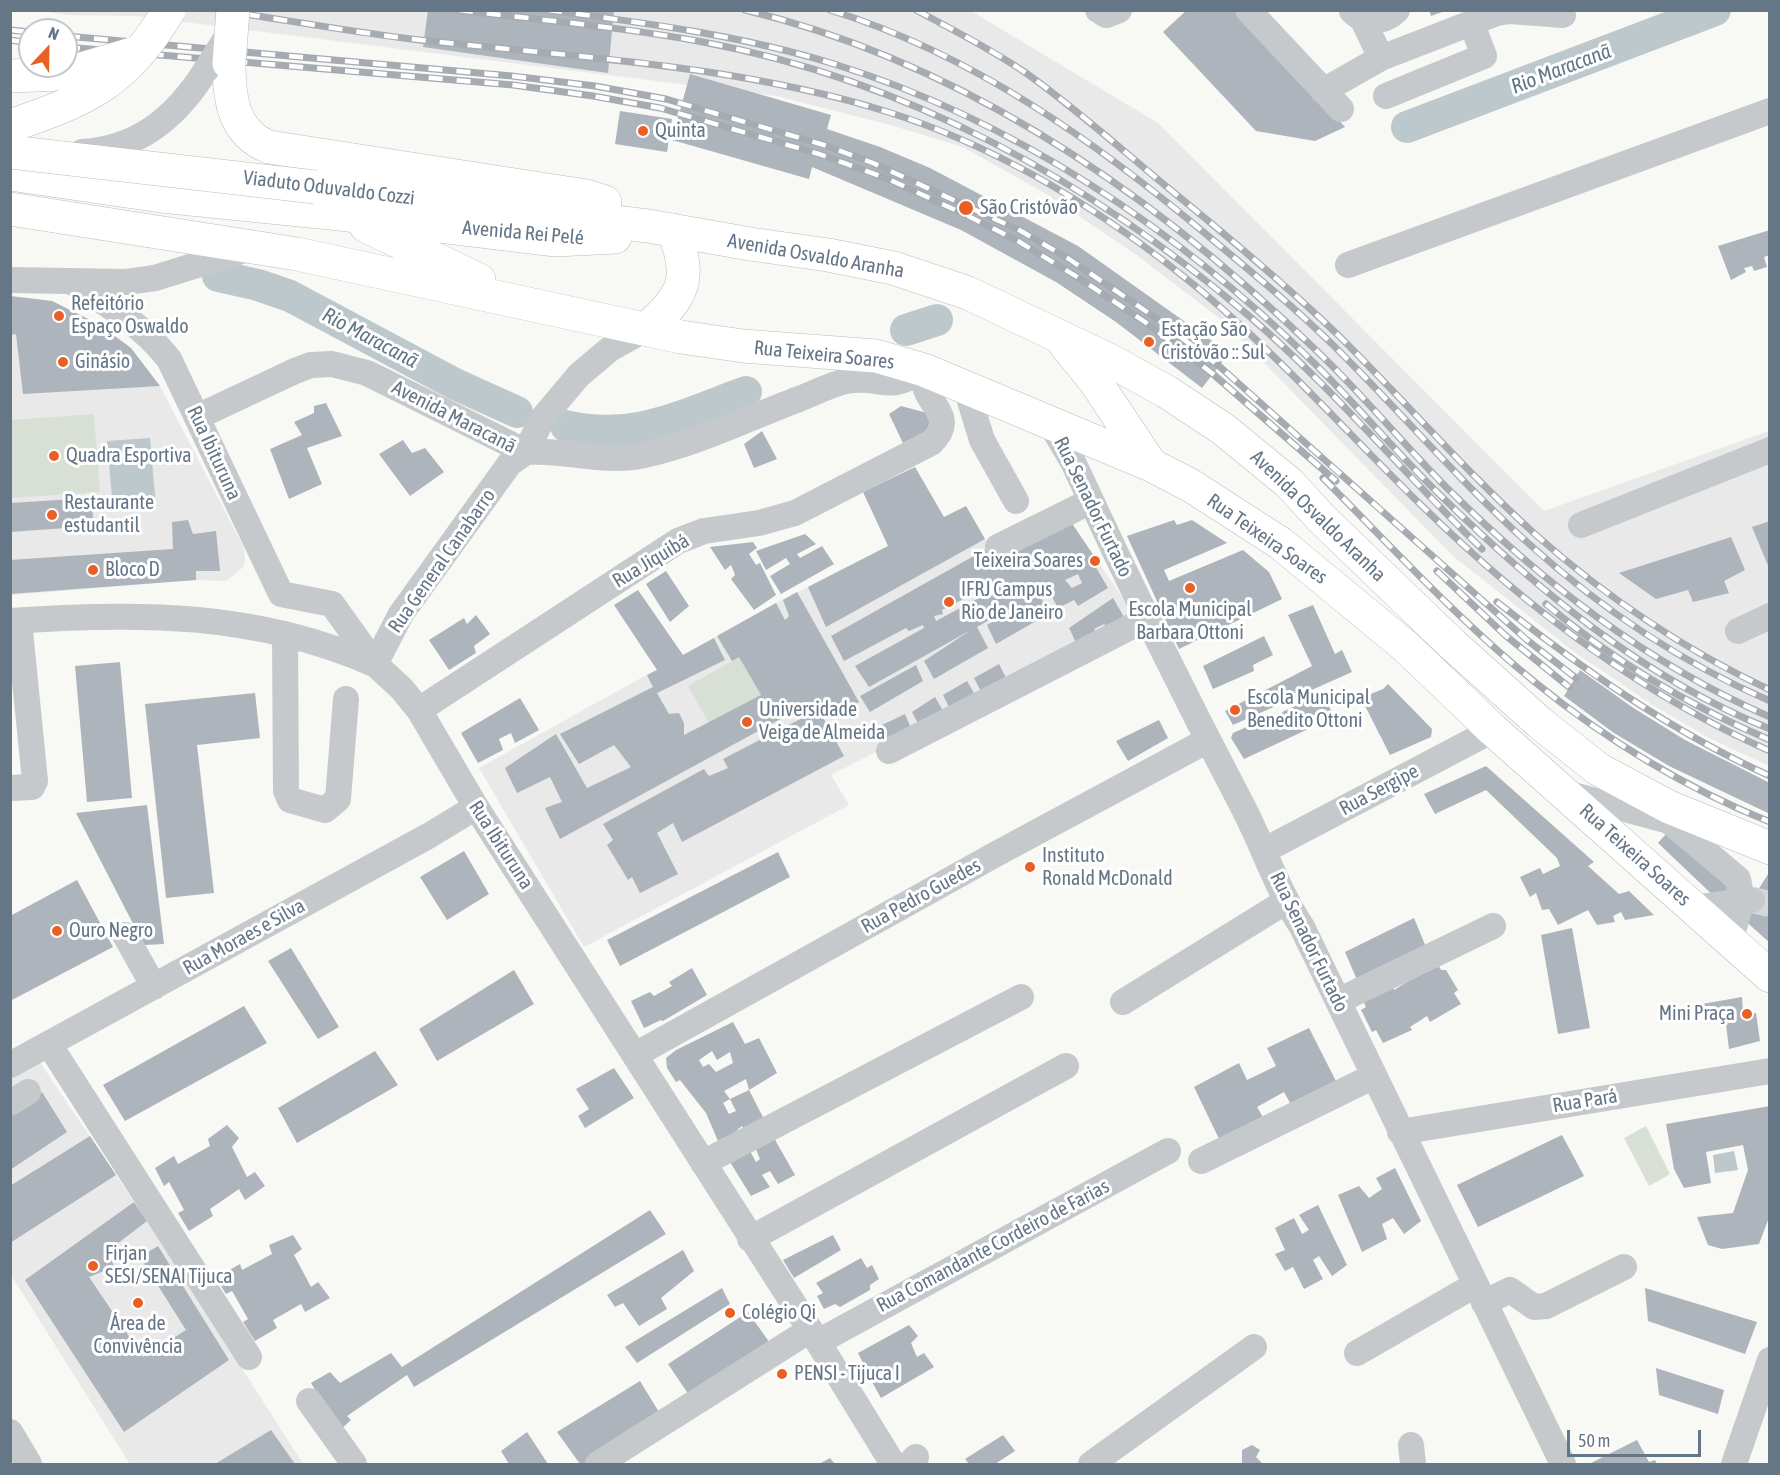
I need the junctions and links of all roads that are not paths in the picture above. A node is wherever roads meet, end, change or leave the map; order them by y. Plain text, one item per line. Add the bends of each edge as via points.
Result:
1 (169, 10) edge
2 (1098, 10) edge
3 (1119, 10) edge
4 (1248, 10) edge
5 (1397, 10) edge
6 (1357, 14) edge
7 (1563, 15) dead end
8 (1472, 24) junction
9 (225, 44) edge
10 (144, 47) junction
11 (1381, 58) junction
12 (10, 76) edge
13 (1386, 96) dead end
14 (1770, 111) edge
15 (13, 149) edge
16 (14, 211) edge
17 (340, 214) junction
18 (660, 228) junction
19 (253, 247) junction
20 (1348, 265) dead end
21 (10, 280) edge
22 (72, 282) junction
23 (518, 300) junction
24 (646, 329) junction
25 (1058, 334) junction
26 (924, 370) junction
27 (875, 382) junction
28 (966, 388) junction
29 (937, 405) junction
30 (197, 417) junction
31 (1050, 423) junction
32 (1770, 450) edge
33 (526, 452) junction
34 (1151, 465) junction
35 (1016, 501) dead end
36 (1091, 501) junction
37 (1581, 525) dead end
38 (998, 547) dead end
39 (1770, 616) edge
40 (1148, 618) junction
41 (15, 621) edge
42 (1738, 631) dead end
43 (285, 634) junction
44 (375, 664) junction
45 (17, 670) edge
46 (346, 699) dead end
47 (419, 710) junction
48 (1493, 730) junction
49 (1208, 740) junction
50 (889, 751) dead end
51 (10, 789) edge
52 (1566, 793) junction
53 (476, 807) junction
54 (1265, 850) junction
55 (1764, 851) edge
56 (1747, 893) junction
57 (1285, 902) junction
58 (1694, 908) junction
59 (1493, 926) dead end
60 (125, 935) dead end
61 (1730, 941) junction
62 (1770, 976) edge
63 (154, 987) junction
64 (1021, 998) dead end
65 (1338, 1001) junction
66 (1123, 1002) dead end
67 (49, 1044) junction
68 (635, 1055) junction
69 (14, 1056) edge
70 (1066, 1066) dead end
71 (1770, 1071) edge
72 (1374, 1076) junction
73 (1400, 1132) junction
74 (1168, 1151) dead end
75 (1200, 1161) dead end
76 (703, 1163) junction
77 (750, 1239) junction
78 (1624, 1267) dead end
79 (1479, 1294) junction
80 (814, 1336) junction
81 (1254, 1347) dead end
82 (1358, 1353) dead end
83 (249, 1357) dead end
84 (1770, 1360) edge
85 (309, 1401) dead end
86 (10, 1432) edge
87 (906, 1462) edge
88 (29, 1464) edge
89 (354, 1464) edge
90 (598, 1464) edge
91 (1091, 1464) edge
92 (1563, 1464) edge
93 (1734, 1464) edge

1 - 10 main road, bridge
2 - 3 street via 1106,15
4 - 11 street via 1332,100
5 - 6 street via 1384,19
6 - 11 street
7 - 8 street via 1510,11
8 - 11 street
8 - 13 street via 1484,56
9 - 15 street via 179,107 135,141 100,151
9 - 18 main road via 238,121 247,135 269,147 586,196
10 - 12 main road, bridge via 108,63 64,74
10 - 15 main road, bridge via 104,87 72,104
14 - 20 street
15 - 17 main road, Avenida Rei Pelé via 74,184
15 - 18 main road, Viaduto Oduvaldo Cozzi, bridge
16 - 19 main road
17 - 18 main road, Avenida Rei Pelé via 556,240 610,238
17 - 23 main road
18 - 24 main road via 682,254 684,273 681,289 670,308
18 - 25 main road, Avenida Osvaldo Aranha via 893,268 968,293
19 - 22 street via 155,278 105,284
19 - 23 main road
21 - 22 street
22 - 30 street, Rua Ibituruna via 147,333 169,359
23 - 24 main road
24 - 26 main road, Rua Teixeira Soares via 742,346 876,356
24 - 33 street, Rua General Canabarro via 610,349 579,375 542,419
25 - 34 main road
25 - 55 main road, Avenida Osvaldo Aranha via 1167,392 1223,429 1289,483 1452,644 1598,769
26 - 27 street, Avenida Maracanã via 902,383
26 - 28 main road, Rua Teixeira Soares
26 - 29 street, Rua Jiquibá via 927,390
27 - 29 street
27 - 33 street, Avenida Maracanã via 841,383 644,455 598,458
28 - 31 main road, Rua Teixeira Soares
28 - 35 street via 982,440
29 - 47 street, Rua Jiquibá via 941,427 931,443 795,513 704,531 678,541
30 - 33 street, Avenida Maracanã via 295,371 332,364 367,373
30 - 44 street, Rua Ibituruna via 281,594 333,604
31 - 34 main road, Rua Teixeira Soares
31 - 36 street, Rua Senador Furtado
32 - 37 street
33 - 44 street, Rua General Canabarro via 510,462 416,593
34 - 48 main road, Rua Teixeira Soares via 1190,484 1280,543 1405,646
36 - 38 street
36 - 40 street, Rua Senador Furtado
39 - 42 street
40 - 49 street, Rua Senador Furtado
40 - 50 street
41 - 43 street via 184,617
41 - 45 street
43 - 44 street
43 - 46 street via 286,791 290,800 325,810 338,799
44 - 47 street, Rua Ibituruna
45 - 51 street via 35,781 32,787
47 - 53 street, Rua Ibituruna
48 - 52 main road, Rua Teixeira Soares
48 - 54 street, Rua Sergipe
49 - 54 street, Rua Senador Furtado
49 - 68 street, Rua Pedro Guedes
52 - 56 street via 1669,821
52 - 58 main road, Rua Teixeira Soares
53 - 63 street, Rua Moraes e Silva
53 - 68 street, Rua Ibituruna
54 - 57 street, Rua Senador Furtado
56 - 58 street
56 - 61 street
57 - 65 street, Rua Senador Furtado via 1302,927
57 - 66 street
58 - 61 main road, Rua Teixeira Soares
59 - 65 street
60 - 63 street
61 - 62 main road, Rua Teixeira Soares
63 - 67 street, Rua Moraes e Silva
64 - 76 street
65 - 72 street, Rua Senador Furtado
67 - 69 street, Rua Moraes e Silva
67 - 83 street
68 - 76 street, Rua Ibituruna
70 - 77 street
71 - 73 street, Rua Pará
72 - 73 street, Rua Senador Furtado
72 - 75 street
73 - 79 street, Rua Senador Furtado
74 - 80 street, Rua Comandante Cordeiro de Farias
76 - 77 street, Rua Ibituruna
77 - 80 street, Rua Ibituruna
78 - 79 street via 1546,1306 1534,1307 1510,1290
79 - 82 street
79 - 92 street, Rua Senador Furtado
80 - 87 street, Rua Ibituruna
80 - 90 street, Rua Comandante Cordeiro de Farias
81 - 91 street
84 - 93 street
85 - 89 street
86 - 88 street

